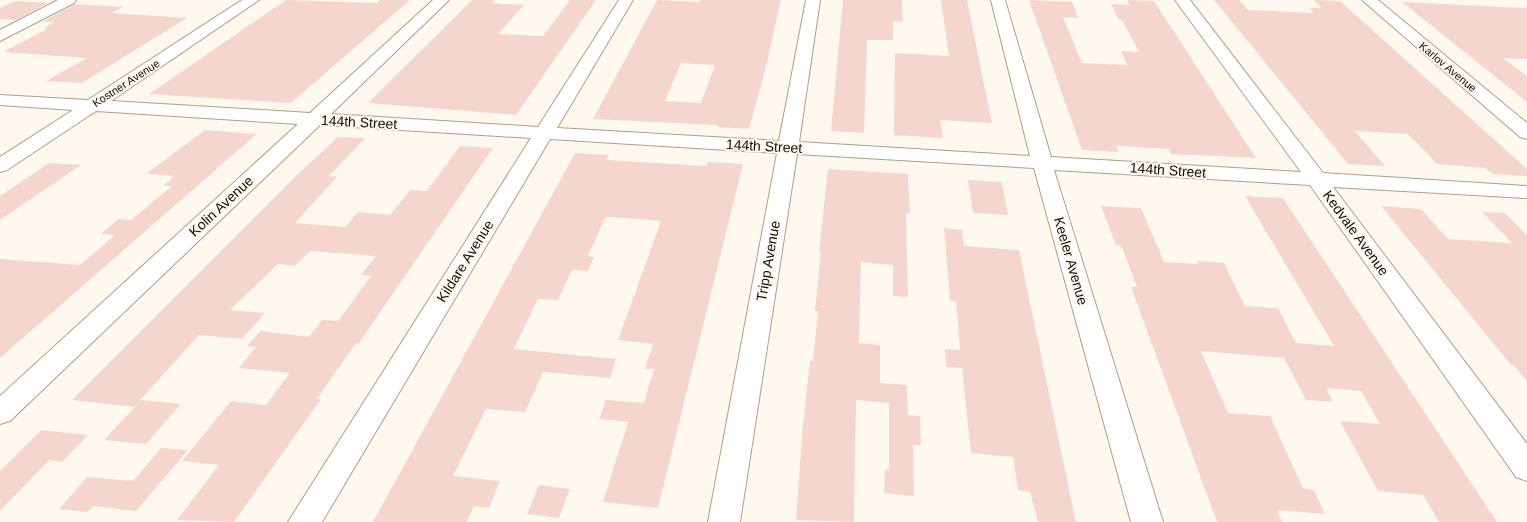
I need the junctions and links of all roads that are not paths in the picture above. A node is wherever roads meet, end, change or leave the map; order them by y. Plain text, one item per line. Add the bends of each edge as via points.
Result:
1 (69, 0) edge
2 (252, 0) edge
3 (442, 0) edge
4 (626, 0) edge
5 (813, 0) edge
6 (998, 0) edge
7 (1182, 0) edge
8 (1369, 0) edge
9 (0, 36) edge
10 (0, 100) edge
11 (91, 106) junction
12 (314, 119) junction
13 (544, 133) junction
14 (1527, 133) edge
15 (787, 148) junction
16 (1042, 162) junction
17 (0, 166) edge
18 (1317, 180) junction
19 (1527, 192) edge
20 (0, 413) edge
21 (1527, 468) edge
22 (304, 522) edge
23 (724, 522) edge
24 (1147, 522) edge

1 - 9 street
2 - 11 street, Kostner Avenue
3 - 12 street, Kolin Avenue
4 - 13 street, Kildare Avenue
5 - 15 street, Tripp Avenue
6 - 16 street, Keeler Avenue
7 - 18 street, Kedvale Avenue
8 - 14 street, Karlov Avenue
10 - 11 street, 144th Street
11 - 12 street, 144th Street
11 - 17 street, Kostner Avenue
12 - 13 street, 144th Street
12 - 20 street, Kolin Avenue
13 - 15 street, 144th Street
13 - 22 street, Kildare Avenue
15 - 16 street, 144th Street
15 - 23 street, Tripp Avenue
16 - 18 street, 144th Street
16 - 24 street, Keeler Avenue
18 - 19 street, 144th Street
18 - 21 street, Kedvale Avenue

